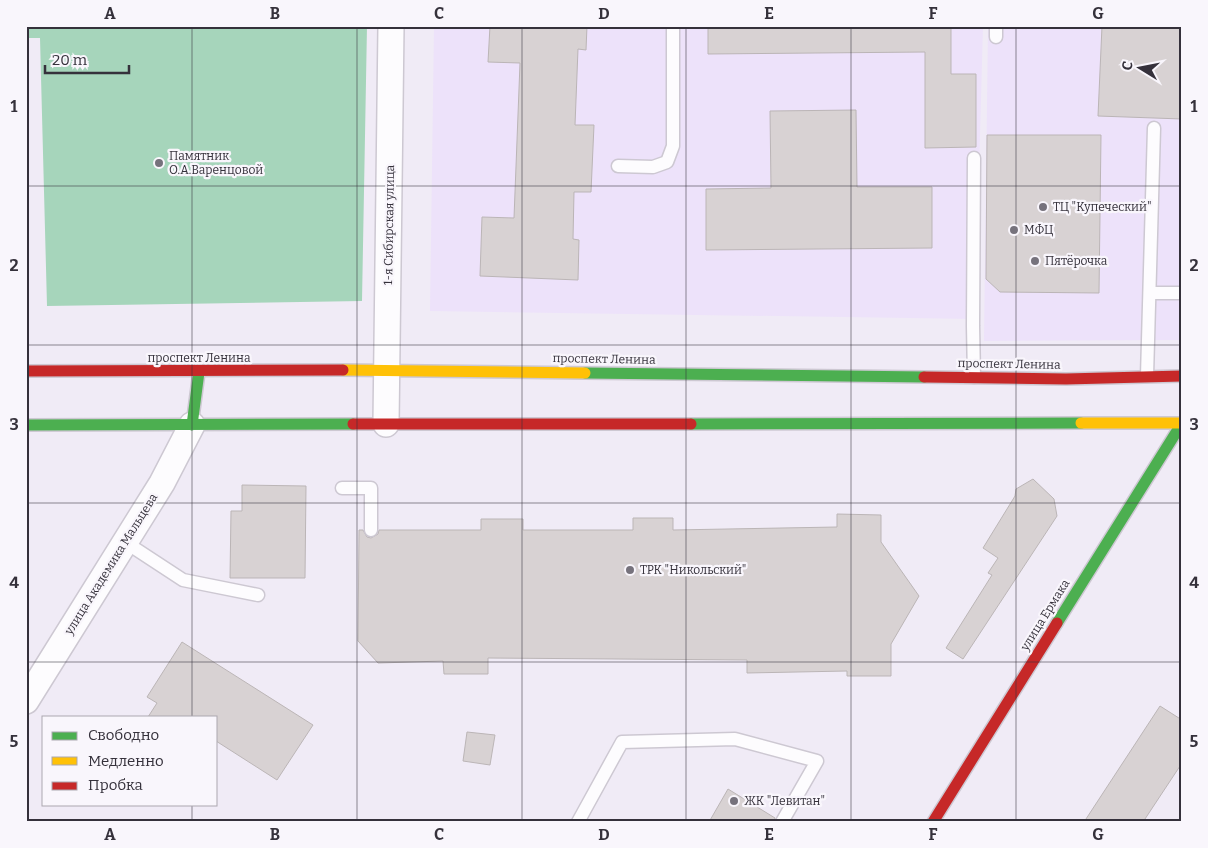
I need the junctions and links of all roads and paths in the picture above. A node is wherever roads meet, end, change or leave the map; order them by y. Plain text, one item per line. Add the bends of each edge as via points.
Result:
1 (391, 26) edge
2 (673, 26) edge
3 (1154, 128) dead end
4 (974, 158) dead end
5 (618, 166) dead end
6 (1150, 293) junction
7 (1182, 293) edge
8 (387, 370) junction
9 (26, 371) edge
10 (199, 372) junction
11 (1147, 376) junction
12 (1182, 376) edge
13 (974, 377) junction
14 (1182, 423) edge
15 (386, 424) junction
16 (26, 425) edge
17 (192, 425) junction
18 (342, 488) dead end
19 (371, 530) dead end
20 (125, 542) junction
21 (258, 596) dead end
22 (26, 701) edge
23 (578, 822) edge
24 (782, 822) edge
25 (933, 822) edge

1 - 8 street, 1-я Сибирская улица
2 - 5 lane via 674,146 667,162 653,167
3 - 6 lane
4 - 13 lane
6 - 7 lane
6 - 11 lane
8 - 10 main road, проспект Ленина
8 - 13 main road, проспект Ленина
8 - 15 street, 1-я Сибирская улица
9 - 10 main road, проспект Ленина
10 - 17 main road
11 - 12 main road, проспект Ленина
11 - 13 main road, проспект Ленина via 1066,379
14 - 15 main road
14 - 25 main road, улица Ермака
15 - 17 main road
16 - 17 main road
17 - 20 street, улица Академика Мальцева via 162,483
18 - 19 lane via 370,488
20 - 21 lane via 183,580
20 - 22 street, улица Академика Мальцева
23 - 24 lane via 622,742 735,739 817,761

